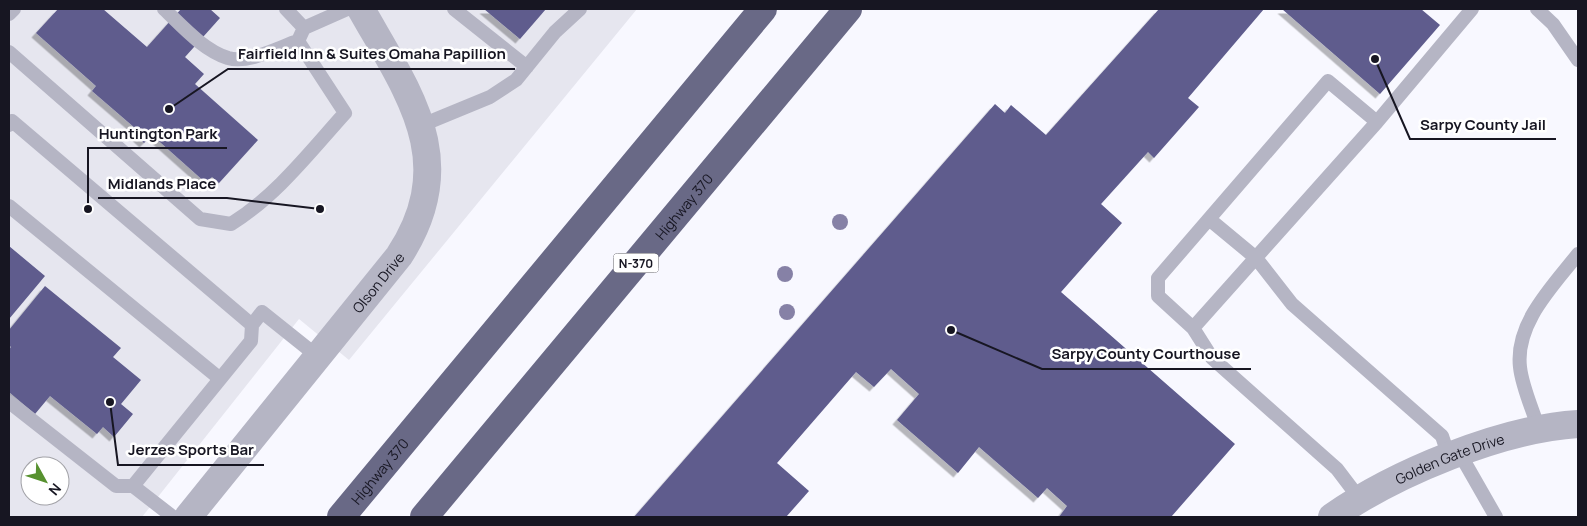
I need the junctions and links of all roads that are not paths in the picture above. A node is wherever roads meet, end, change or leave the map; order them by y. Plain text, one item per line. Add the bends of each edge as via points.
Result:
1 (14, 9) edge
2 (164, 9) edge
3 (286, 9) edge
4 (346, 9) edge
5 (361, 9) edge
6 (454, 9) edge
7 (580, 9) edge
8 (763, 9) edge
9 (848, 9) edge
10 (1472, 9) edge
11 (1537, 9) edge
12 (9, 14) edge
13 (301, 34) junction
14 (9, 52) edge
15 (1578, 60) edge
16 (527, 67) junction
17 (1377, 122) junction
18 (422, 124) junction
19 (9, 125) edge
20 (9, 206) edge
21 (1208, 219) junction
22 (1578, 254) edge
23 (1256, 258) junction
24 (252, 325) junction
25 (1193, 328) junction
26 (317, 356) junction
27 (220, 378) junction
28 (9, 402) edge
29 (1578, 424) edge
30 (1539, 430) junction
31 (1454, 456) junction
32 (133, 486) junction
33 (1359, 498) junction
34 (173, 517) edge
35 (188, 517) edge
36 (341, 517) edge
37 (424, 517) edge
38 (1332, 517) edge
39 (1496, 517) edge

1 - 12 lane
2 - 13 lane via 204,46 228,58 251,57
3 - 13 lane
4 - 13 lane
5 - 18 street, Olson Drive via 411,97
6 - 16 lane
7 - 16 lane via 555,32
8 - 36 highway, Highway 370
9 - 37 highway, Highway 370 / N-370
10 - 17 lane
11 - 15 lane via 1553,24
13 - 14 lane via 345,113 284,181 256,208 230,224 200,219
16 - 18 lane via 516,80 490,97
17 - 21 lane via 1328,81
17 - 23 lane
18 - 26 street, Olson Drive via 428,154 427,179 424,202 412,236
19 - 24 lane via 12,121
20 - 27 lane
21 - 23 lane
21 - 25 lane via 1158,278 1158,296
22 - 30 lane via 1540,303 1522,336 1520,367
23 - 25 lane
23 - 31 lane via 1292,304 1442,436
24 - 26 lane via 262,312
24 - 27 lane via 251,341
25 - 33 lane via 1212,358 1337,469
26 - 35 street, Olson Drive
27 - 32 lane
28 - 32 lane via 116,486
29 - 30 street, Golden Gate Drive
30 - 31 street, Golden Gate Drive
31 - 33 street, Golden Gate Drive
31 - 39 lane
32 - 34 lane
33 - 38 street, Golden Gate Drive

